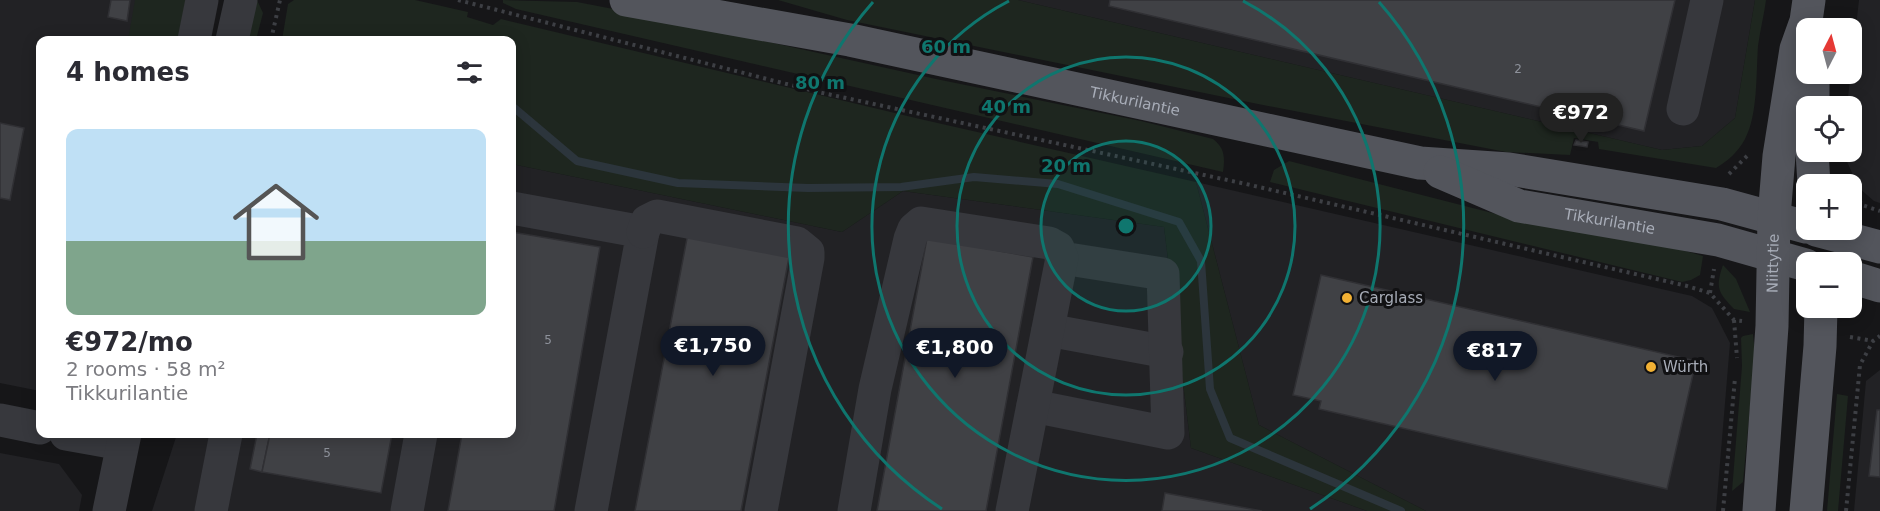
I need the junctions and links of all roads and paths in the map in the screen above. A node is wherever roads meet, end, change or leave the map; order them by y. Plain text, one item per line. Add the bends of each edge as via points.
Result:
1 (202, 0) edge
2 (241, 0) edge
3 (280, 0) edge
4 (458, 0) edge
5 (626, 0) edge
6 (736, 0) edge
7 (1707, 0) edge
8 (1808, 17) edge
9 (195, 36) edge
10 (233, 36) edge
11 (272, 36) edge
12 (850, 40) junction
13 (1683, 109) dead end
14 (1750, 153) dead end
15 (1419, 163) junction
16 (1722, 204) junction
17 (1862, 205) edge
18 (516, 209) edge
19 (1880, 211) edge
20 (1774, 217) junction
21 (1796, 224) edge
22 (643, 232) junction
23 (1718, 240) junction
24 (1854, 240) edge
25 (1880, 247) edge
26 (1773, 257) junction
27 (1062, 258) junction
28 (1796, 263) edge
29 (1862, 281) edge
30 (1880, 286) edge
31 (1710, 293) junction
32 (1734, 320) junction
33 (1821, 320) edge
34 (1772, 326) junction
35 (1048, 330) junction
36 (1880, 336) edge
37 (1873, 341) junction
38 (1167, 352) junction
39 (1033, 406) junction
40 (0, 420) edge
41 (36, 427) edge
42 (225, 438) edge
43 (420, 438) edge
44 (123, 439) edge
45 (109, 511) edge
46 (212, 511) edge
47 (407, 511) edge
48 (591, 511) edge
49 (761, 511) edge
50 (854, 511) edge
51 (1012, 511) edge
52 (1723, 511) edge
53 (1759, 511) edge
54 (1806, 511) edge
55 (1846, 511) edge

1 - 9 street
2 - 10 street
3 - 11 path
4 - 31 path via 818,92 1246,184
5 - 12 main road, Tikkurilantie
6 - 12 main road, Tikkurilantie
7 - 13 street
8 - 20 main road, Niittytie via 1796,49
12 - 15 main road, Tikkurilantie
14 - 16 path via 1727,176
15 - 16 main road, Tikkurilantie via 1509,169
15 - 23 main road, Tikkurilantie via 1519,206
16 - 20 main road, Tikkurilantie
17 - 19 path
18 - 22 street
20 - 21 main road, Tikkurilantie
20 - 26 main road, Niittytie
22 - 48 street
22 - 49 street via 647,221 657,216 797,243 808,252
23 - 26 main road, Tikkurilantie
23 - 31 path
24 - 25 main road
26 - 28 main road, Tikkurilantie
26 - 34 main road, Niittytie
27 - 35 street
27 - 38 street via 1163,274
27 - 50 street via 1058,248 1049,243 921,223 914,229 875,389
29 - 30 main road
31 - 32 path
32 - 34 path
32 - 52 path via 1737,358
33 - 37 path
33 - 54 main road
34 - 53 main road, Niittytie
35 - 38 street
35 - 39 street
36 - 37 path
37 - 55 path via 1860,365
38 - 39 street via 1167,433
39 - 51 street
40 - 41 street
42 - 46 street
43 - 47 street
44 - 45 street

